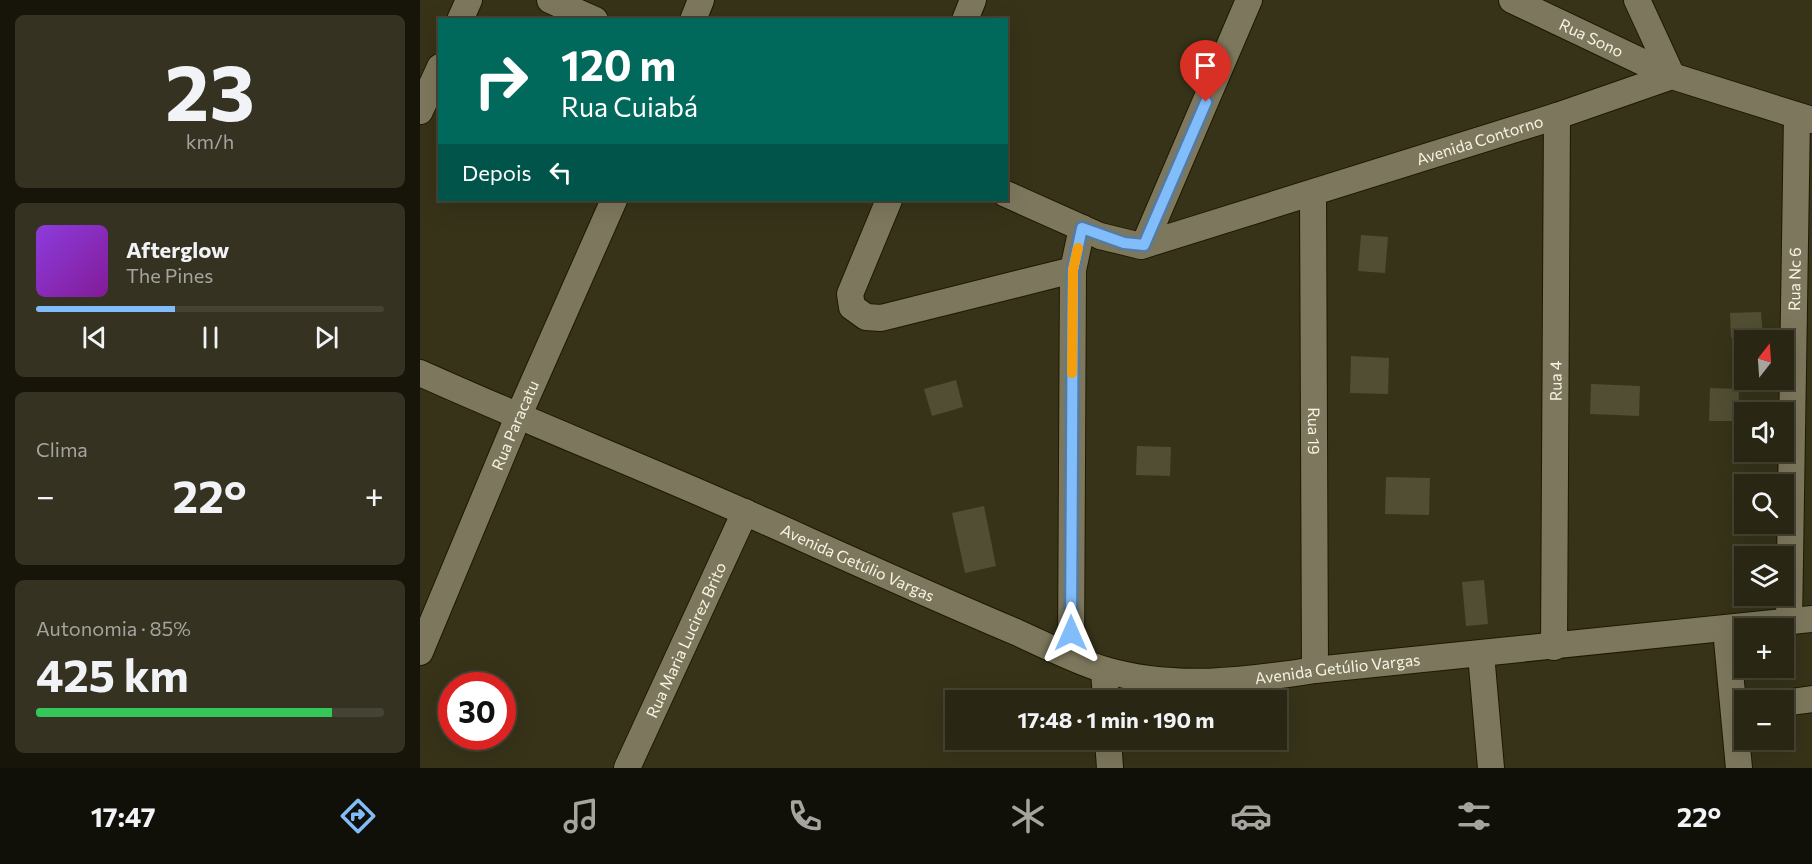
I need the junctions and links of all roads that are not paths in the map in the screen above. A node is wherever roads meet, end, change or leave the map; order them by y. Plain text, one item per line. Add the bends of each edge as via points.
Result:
1 (469, 0) edge
2 (550, 0) edge
3 (701, 0) edge
4 (974, 0) edge
5 (1249, 0) edge
6 (1512, 0) edge
7 (1637, 0) edge
8 (461, 18) edge
9 (591, 18) edge
10 (694, 18) edge
11 (966, 18) edge
12 (438, 71) edge
13 (1672, 76) junction
14 (420, 111) edge
15 (1557, 116) junction
16 (1804, 118) edge
17 (1313, 193) junction
18 (1008, 195) edge
19 (614, 201) edge
20 (889, 201) edge
21 (1082, 228) junction
22 (1144, 245) junction
23 (1073, 270) junction
24 (420, 373) edge
25 (518, 417) junction
26 (745, 512) junction
27 (1800, 621) edge
28 (1726, 629) junction
29 (1554, 647) junction
30 (420, 652) edge
31 (1481, 654) junction
32 (1071, 656) junction
33 (1104, 670) junction
34 (1315, 670) junction
35 (1105, 690) edge
36 (1737, 690) edge
37 (1812, 699) edge
38 (1794, 702) edge
39 (1109, 750) edge
40 (1739, 750) edge
41 (627, 768) edge
42 (1110, 768) edge
43 (1491, 768) edge
44 (1739, 768) edge

1 - 8 street
2 - 9 street
3 - 10 street
4 - 11 street
5 - 22 street
6 - 13 street, Rua Sono
7 - 13 street
12 - 14 street
13 - 15 street, Avenida Contorno
13 - 16 street
15 - 17 street, Avenida Contorno
15 - 29 street, Rua 4
16 - 27 street, Rua Nc 6
17 - 22 street, Avenida Contorno
17 - 34 street, Rua 19
18 - 21 street
19 - 25 street, Rua Paracatu
20 - 23 street via 849,294 852,308 866,317 881,318
21 - 22 street via 1124,243
21 - 23 street
23 - 32 street
24 - 25 street, Avenida Getúlio Vargas
25 - 26 street, Avenida Getúlio Vargas
25 - 30 street, Rua Paracatu
26 - 32 street, Avenida Getúlio Vargas
26 - 41 street, Rua Maria Lucirez Brito
27 - 28 street, Avenida Getúlio Vargas
28 - 29 street, Avenida Getúlio Vargas
28 - 36 street
29 - 31 street, Avenida Getúlio Vargas
31 - 34 street, Avenida Getúlio Vargas
31 - 43 street
32 - 33 street, Avenida Getúlio Vargas
33 - 34 street, Avenida Getúlio Vargas via 1204,683
33 - 35 street
37 - 38 street
39 - 42 street
40 - 44 street

